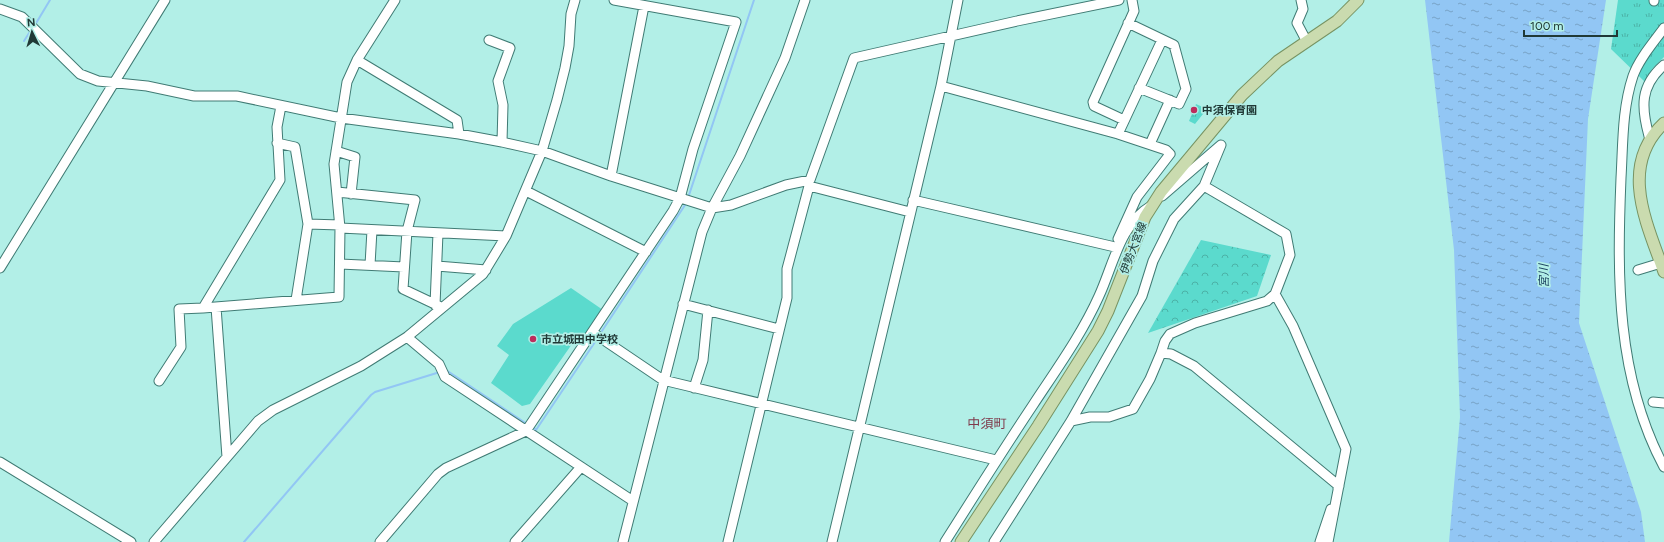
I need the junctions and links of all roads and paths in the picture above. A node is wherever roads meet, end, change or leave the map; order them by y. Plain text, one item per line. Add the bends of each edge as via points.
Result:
1 (165, 0) edge
2 (395, 0) edge
3 (575, 0) edge
4 (614, 0) edge
5 (805, 0) edge
6 (958, 0) edge
7 (1119, 0) edge
8 (1132, 0) edge
9 (1301, 0) edge
10 (1358, 0) edge
11 (644, 6) junction
12 (0, 9) edge
13 (1128, 24) junction
14 (1664, 28) edge
15 (950, 37) junction
16 (489, 40) dead end
17 (1162, 40) junction
18 (1307, 42) junction
19 (1664, 57) edge
20 (356, 60) junction
21 (1662, 66) edge
22 (114, 83) junction
23 (940, 86) junction
24 (1139, 88) junction
25 (1170, 100) junction
26 (281, 106) junction
27 (341, 118) junction
28 (1124, 120) junction
29 (1664, 123) edge
30 (459, 134) junction
31 (1118, 134) junction
32 (1649, 136) dead end
33 (502, 142) junction
34 (277, 143) junction
35 (1150, 144) junction
36 (336, 151) junction
37 (542, 151) junction
38 (611, 176) junction
39 (808, 184) junction
40 (1204, 186) junction
41 (526, 191) junction
42 (337, 192) junction
43 (351, 194) junction
44 (685, 199) junction
45 (913, 200) junction
46 (1152, 205) junction
47 (712, 208) junction
48 (910, 212) junction
49 (308, 224) junction
50 (340, 227) junction
51 (372, 230) junction
52 (407, 231) junction
53 (438, 233) junction
54 (506, 236) junction
55 (1116, 248) junction
56 (646, 252) junction
57 (340, 264) junction
58 (370, 265) junction
59 (437, 266) junction
60 (404, 267) junction
61 (0, 268) edge
62 (1662, 268) edge
63 (486, 270) junction
64 (1638, 270) dead end
65 (1275, 294) junction
66 (296, 300) junction
67 (684, 304) junction
68 (438, 306) junction
69 (216, 307) junction
70 (203, 308) junction
71 (708, 310) junction
72 (779, 329) junction
73 (597, 335) junction
74 (407, 337) junction
75 (1161, 353) junction
76 (663, 380) junction
77 (158, 381) dead end
78 (694, 388) junction
79 (1654, 402) dead end
80 (1664, 403) edge
81 (760, 404) junction
82 (1071, 421) junction
83 (859, 427) junction
84 (528, 428) junction
85 (228, 457) junction
86 (996, 460) junction
87 (0, 462) edge
88 (581, 467) junction
89 (1664, 467) edge
90 (1339, 486) junction
91 (633, 501) junction
92 (131, 542) edge
93 (154, 542) edge
94 (380, 542) edge
95 (515, 542) edge
96 (623, 542) edge
97 (728, 542) edge
98 (832, 542) edge
99 (945, 542) edge
100 (961, 542) edge
101 (994, 542) edge
102 (1320, 542) edge
103 (1328, 542) edge

1 - 22 street
2 - 20 street
3 - 37 street via 562,81
4 - 11 street
5 - 47 street via 785,58 740,156
6 - 15 street
7 - 15 street
8 - 13 street via 1134,11
9 - 18 street via 1303,9 1297,23
10 - 18 main road, 伊勢大宮線 via 1347,14
11 - 38 street
11 - 44 street via 736,22 693,149
12 - 22 street via 22,17 80,74 98,81
13 - 17 street
13 - 28 street via 1093,102 1094,106
14 - 89 street via 1634,74 1626,100 1618,247 1622,324 1632,384
15 - 23 street
15 - 39 street via 854,58
16 - 33 street via 510,48 498,81 503,105
17 - 24 street
17 - 25 street via 1174,45 1186,89 1179,104
18 - 46 main road, 伊勢大宮線 via 1278,61 1242,95
19 - 21 street
20 - 27 street via 347,82
20 - 30 street via 457,120
21 - 32 street via 1647,85 1644,102
22 - 26 street via 153,87 194,96 237,96
22 - 61 street
23 - 31 street
23 - 45 street
24 - 25 street
24 - 28 street
25 - 35 street
26 - 27 street
26 - 34 street
27 - 30 street
27 - 36 street
28 - 31 street
29 - 62 main road via 1655,133 1642,158 1639,183 1644,220
30 - 33 street
31 - 35 street
33 - 37 street
34 - 49 street via 295,147
34 - 70 street via 280,180
35 - 55 street via 1170,154 1137,197
36 - 42 street via 334,164
36 - 43 street via 355,157
37 - 38 street
37 - 41 street
38 - 44 street
39 - 47 street via 786,185 731,205
39 - 48 street
39 - 72 street via 788,269 787,298
40 - 46 street via 1221,145
40 - 65 street via 1286,234 1290,255
40 - 82 street via 1174,219 1153,261 1142,296
41 - 54 street
41 - 56 street
42 - 43 street
42 - 50 street
43 - 52 street via 415,200
44 - 47 street
44 - 56 street via 673,211
45 - 48 street
45 - 55 street
46 - 55 street via 1142,211
46 - 100 main road, 伊勢大宮線 via 1098,331
47 - 67 street via 702,232
48 - 83 street
49 - 50 street
49 - 66 street
50 - 51 street
50 - 57 street
51 - 52 street
51 - 58 street
52 - 53 street
52 - 60 street
53 - 54 street
53 - 59 street
54 - 63 street
55 - 86 street via 1099,298 1069,351
56 - 73 street
57 - 58 street
57 - 66 street via 339,297
58 - 60 street
59 - 63 street
59 - 68 street
60 - 68 street via 403,289
62 - 64 street
63 - 68 street
65 - 75 street via 1267,301 1195,323 1170,334
65 - 90 street via 1293,326 1346,449
66 - 69 street
67 - 71 street
67 - 76 street
68 - 74 street
69 - 70 street
69 - 85 street
70 - 77 street via 179,309 181,347
71 - 72 street
71 - 78 street via 703,360
72 - 81 street
73 - 76 street
73 - 84 street
74 - 84 street via 439,364 442,371
74 - 85 street via 361,366 273,410 246,434
75 - 82 street via 1150,379 1132,409 1109,417
75 - 90 street via 1171,354 1194,366
76 - 78 street
76 - 91 street
78 - 81 street
79 - 80 street
81 - 83 street
81 - 97 street
82 - 101 street
83 - 86 street
83 - 98 street
84 - 88 street
84 - 94 street via 438,474
85 - 93 street
86 - 99 street
87 - 92 street
88 - 91 street
88 - 95 street
90 - 102 street
90 - 103 street
91 - 96 street

